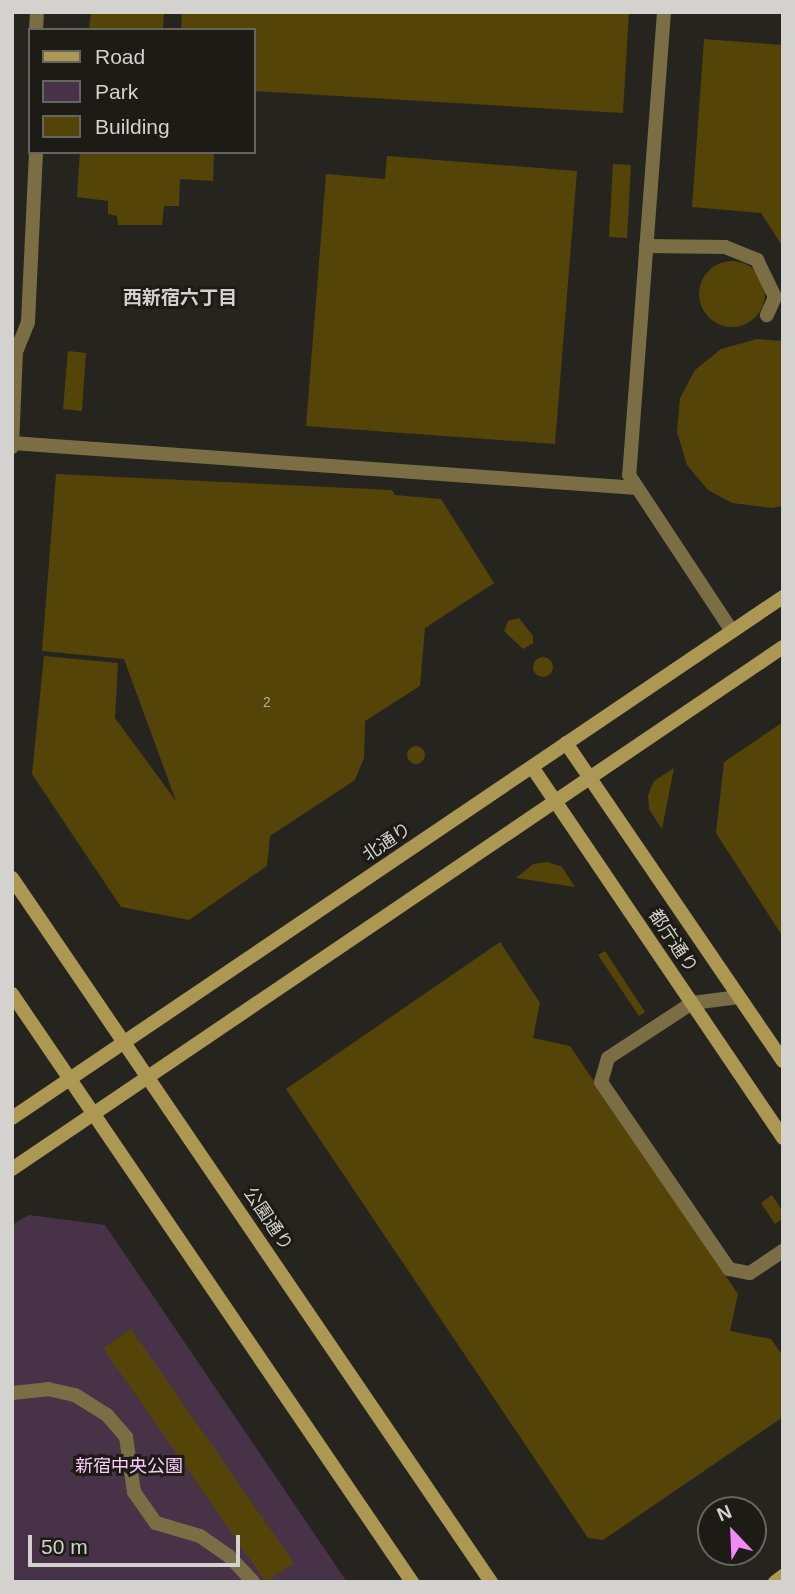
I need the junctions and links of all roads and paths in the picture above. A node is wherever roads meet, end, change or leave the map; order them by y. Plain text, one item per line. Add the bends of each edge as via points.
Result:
1 (664, 12) edge
2 (36, 154) edge
3 (646, 246) junction
4 (767, 315) dead end
5 (12, 445) edge
6 (637, 488) junction
7 (783, 597) edge
8 (732, 631) junction
9 (783, 647) edge
10 (566, 743) junction
11 (532, 767) junction
12 (590, 778) junction
13 (555, 802) junction
14 (12, 878) edge
15 (12, 994) edge
16 (739, 997) junction
17 (692, 1003) junction
18 (124, 1042) junction
19 (783, 1061) edge
20 (148, 1077) junction
21 (70, 1079) junction
22 (94, 1114) junction
23 (12, 1118) edge
24 (783, 1138) edge
25 (12, 1168) edge
26 (783, 1251) edge
27 (12, 1393) edge
28 (783, 1576) edge
29 (253, 1582) edge
30 (411, 1582) edge
31 (491, 1582) edge
32 (775, 1582) edge

1 - 3 street
2 - 5 street via 28,322 16,352
3 - 4 street via 725,247 757,260 775,297
3 - 6 street via 629,475
5 - 6 street
6 - 8 street
7 - 8 main road, 北通り
8 - 10 main road, 北通り
9 - 12 main road
10 - 11 main road, 北通り
10 - 12 main road, 都庁通り
11 - 13 main road, 都庁通り
11 - 18 main road, 北通り
12 - 13 main road
12 - 16 main road, 都庁通り
13 - 17 main road, 都庁通り
13 - 20 main road
14 - 18 main road, 公園通り
15 - 21 main road
16 - 17 street
16 - 19 main road, 都庁通り
17 - 24 main road, 都庁通り
17 - 26 street via 608,1058 601,1082 729,1269 750,1273
18 - 20 main road, 公園通り
18 - 21 main road, 北通り
20 - 22 main road
20 - 31 main road, 公園通り
21 - 22 main road
21 - 23 main road, 北通り
22 - 25 main road
22 - 30 main road
27 - 29 street via 48,1389 75,1395 107,1415 126,1437 134,1492 156,1523 200,1536 229,1556
28 - 32 main road

